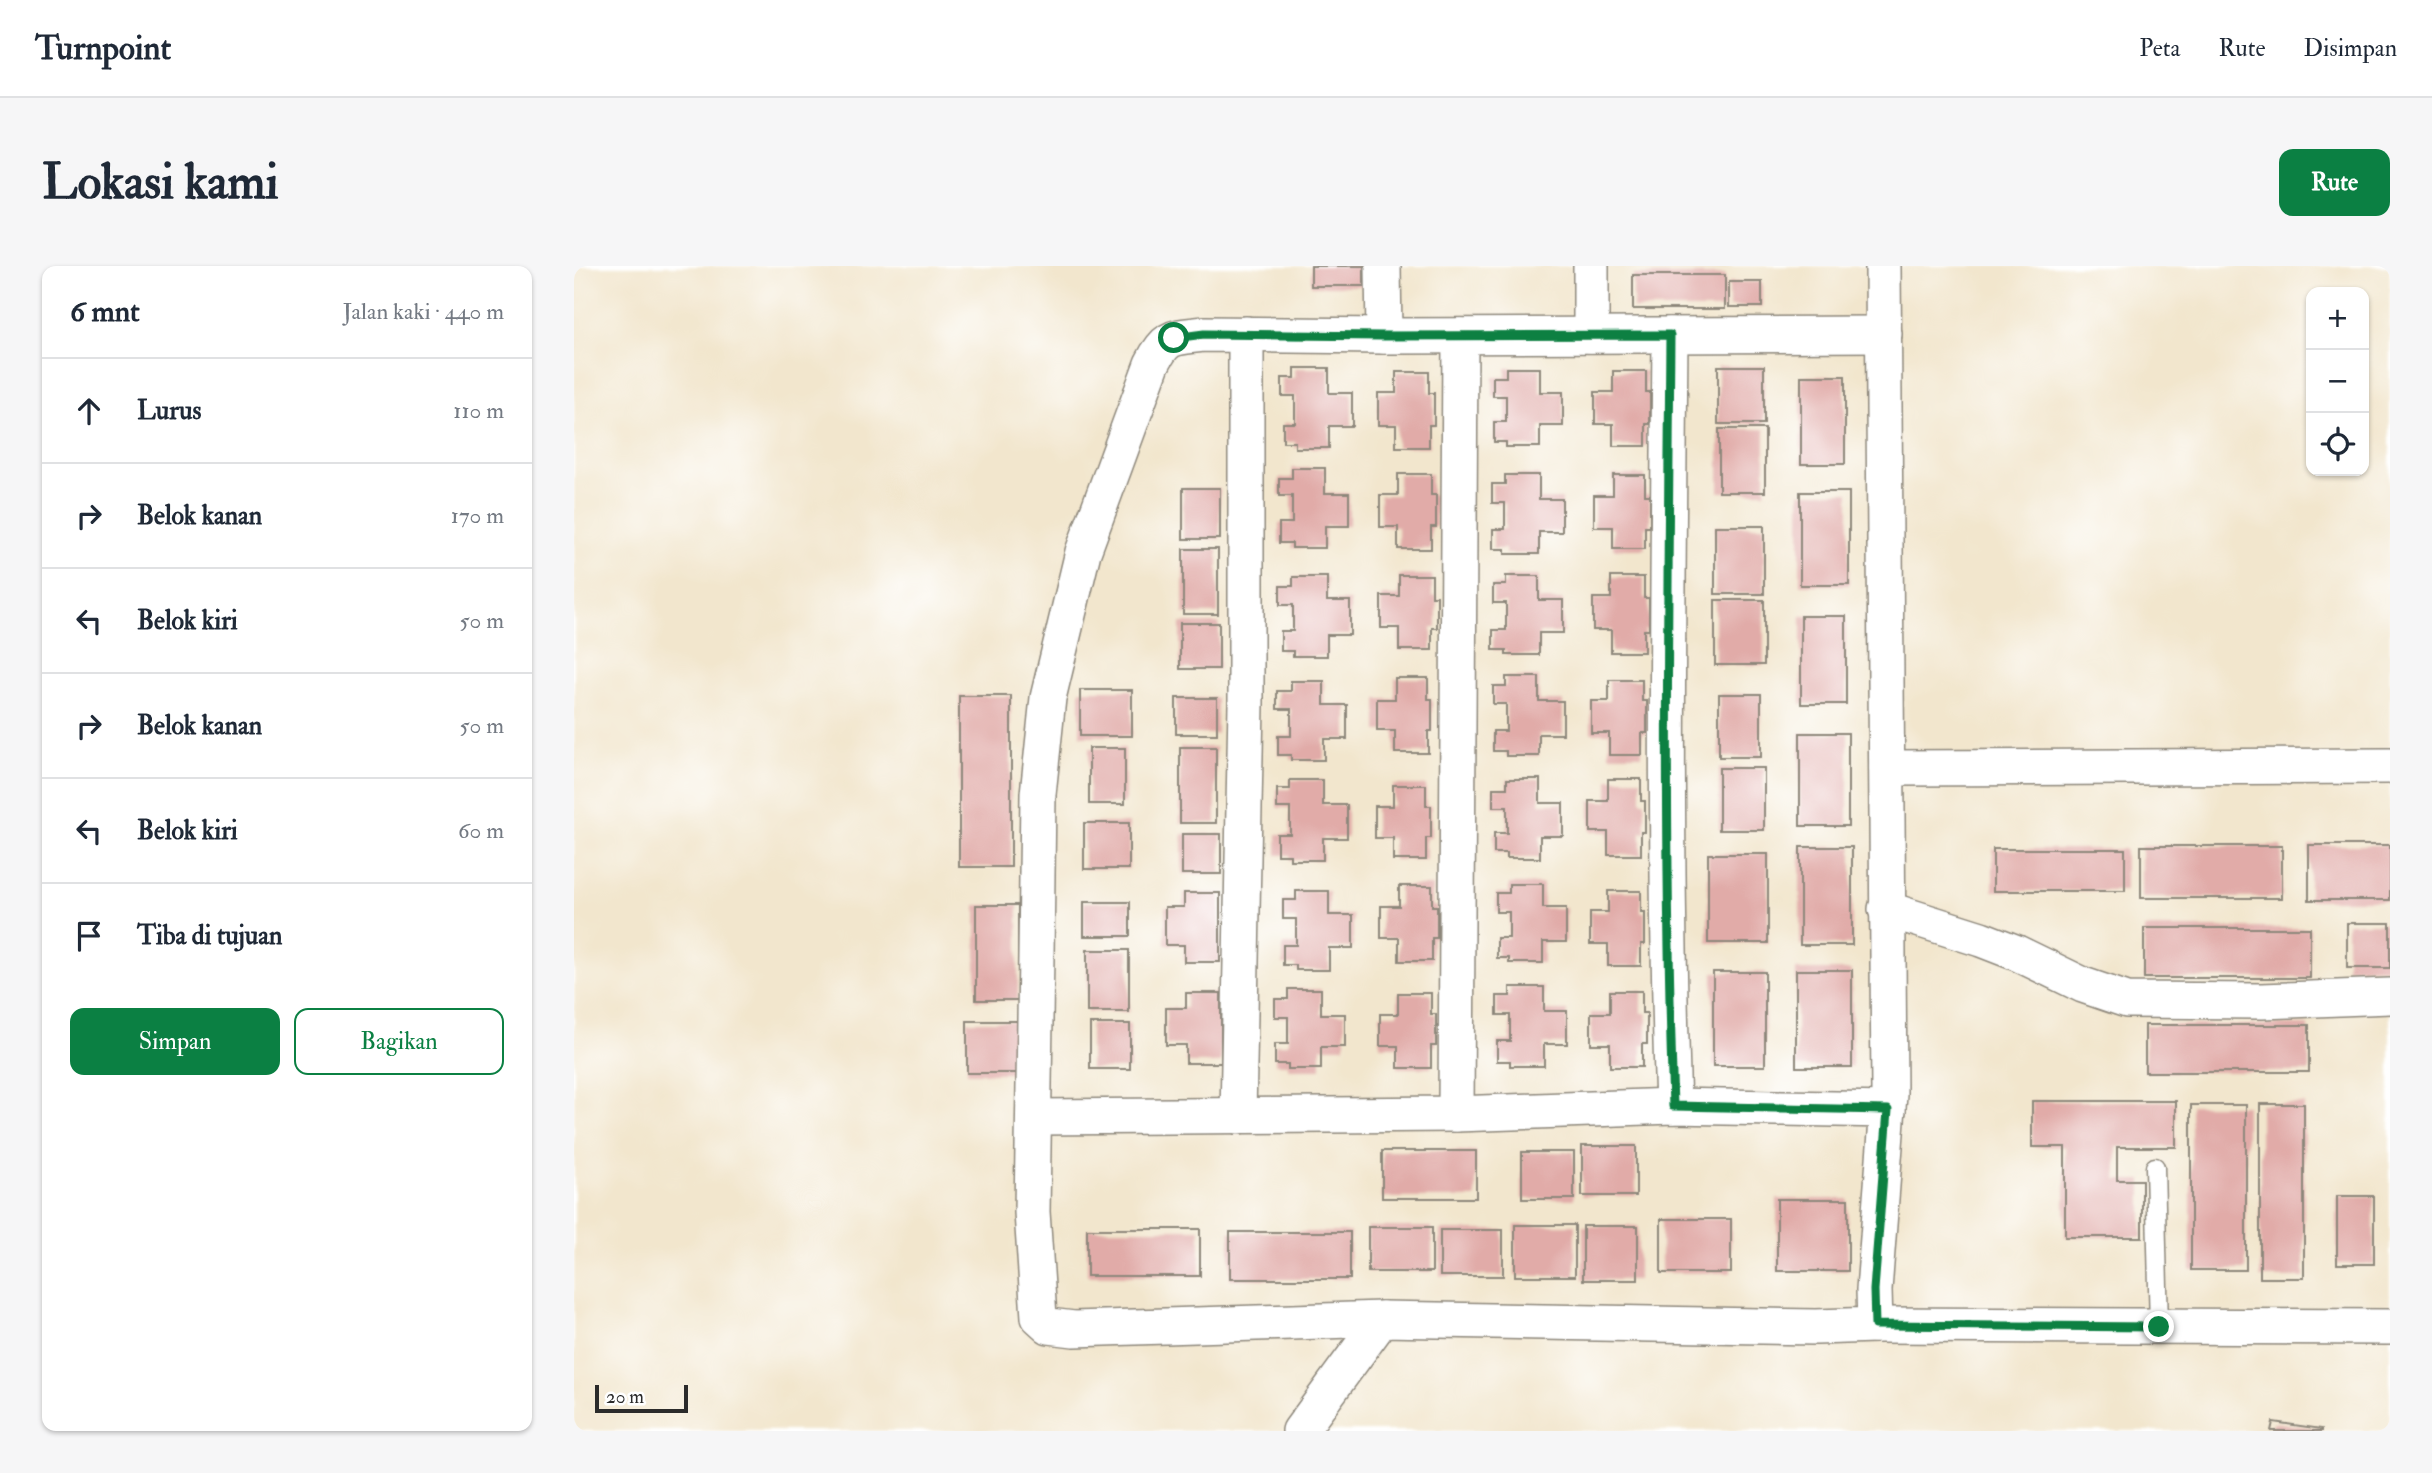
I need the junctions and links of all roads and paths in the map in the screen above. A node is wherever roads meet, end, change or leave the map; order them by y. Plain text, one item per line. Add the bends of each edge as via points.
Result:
1 (1383, 266) edge
2 (1591, 266) edge
3 (1883, 266) edge
4 (1246, 334) junction
5 (1884, 334) junction
6 (1591, 335) junction
7 (1670, 335) junction
8 (1384, 336) junction
9 (1460, 336) junction
10 (2390, 766) edge
11 (1887, 768) junction
12 (1886, 909) junction
13 (2390, 996) edge
14 (1673, 1106) junction
15 (1888, 1110) junction
16 (1456, 1114) junction
17 (1238, 1115) junction
18 (1034, 1117) junction
19 (2155, 1167) dead end
20 (1382, 1319) junction
21 (1875, 1325) junction
22 (2159, 1327) junction
23 (2390, 1327) edge
24 (1300, 1431) edge

1 - 8 street
2 - 6 street
3 - 5 street
4 - 8 street
4 - 17 street via 1246,705
4 - 18 street via 1204,334 1174,338 1162,345 1083,552 1048,698 1038,793
5 - 7 street
5 - 11 street
6 - 7 street
6 - 9 street
7 - 14 street via 1667,806
8 - 9 street
9 - 16 street
10 - 11 street
11 - 12 street
12 - 13 street via 1981,939 2127,1000
12 - 15 street
14 - 15 street
14 - 16 street
15 - 21 street
16 - 17 street
17 - 18 street
18 - 20 street via 1032,1212 1039,1317 1049,1326 1074,1329
19 - 22 lane
20 - 21 street
20 - 24 street
21 - 22 street
22 - 23 street

